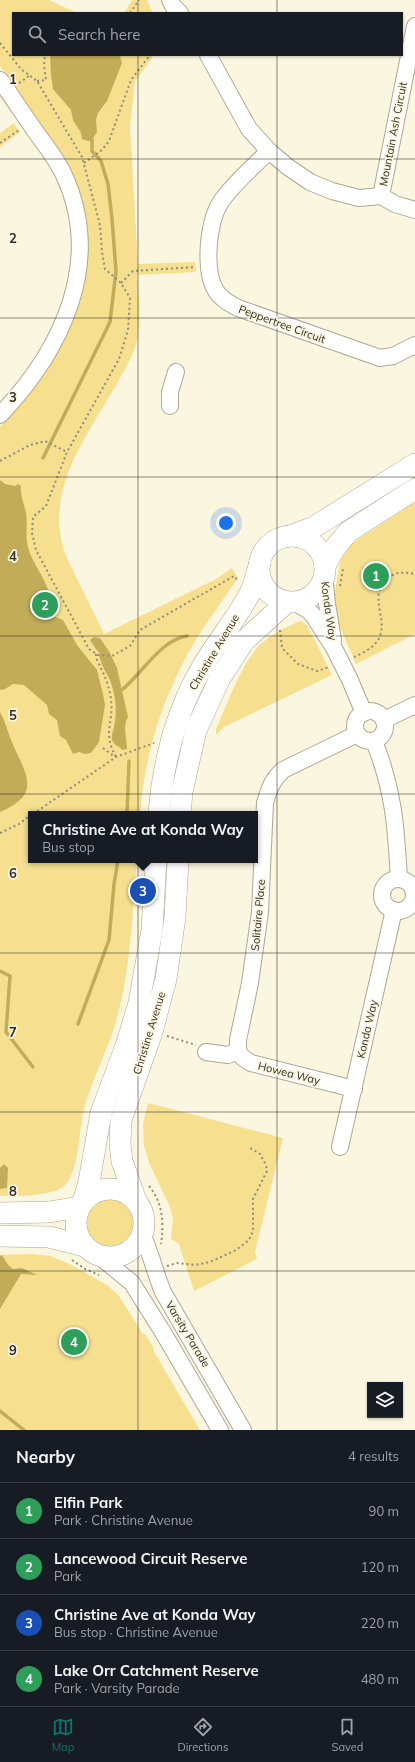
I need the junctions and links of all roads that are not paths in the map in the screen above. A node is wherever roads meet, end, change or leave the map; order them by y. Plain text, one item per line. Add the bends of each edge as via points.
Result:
1 (159, 0) edge
2 (170, 0) edge
3 (165, 12) edge
4 (179, 12) edge
5 (415, 26) edge
6 (209, 56) edge
7 (0, 80) edge
8 (269, 151) junction
9 (381, 196) junction
10 (415, 210) edge
11 (415, 345) edge
12 (176, 372) dead end
13 (170, 406) dead end
14 (0, 415) edge
15 (415, 464) edge
16 (415, 489) edge
17 (290, 536) junction
18 (260, 563) junction
19 (331, 569) junction
20 (291, 602) junction
21 (334, 648) junction
22 (415, 705) edge
23 (364, 713) junction
24 (384, 720) junction
25 (357, 734) junction
26 (374, 741) junction
27 (159, 811) edge
28 (180, 811) edge
29 (156, 863) edge
30 (178, 863) edge
31 (399, 879) junction
32 (414, 896) edge
33 (394, 910) junction
34 (238, 1051) junction
35 (206, 1052) road end
36 (354, 1089) junction
37 (340, 1147) dead end
38 (136, 1201) junction
39 (82, 1204) junction
40 (0, 1213) edge
41 (142, 1234) junction
42 (0, 1236) edge
43 (84, 1253) junction
44 (220, 1430) edge
45 (243, 1430) edge

1 - 3 street
2 - 4 street
5 - 9 street, Mountain Ash Circuit
6 - 8 street via 249,129
7 - 14 street via 55,160 71,192 79,228 80,250 78,277 65,320 30,379
8 - 9 street via 288,168 310,182 332,191 359,198
8 - 11 street, Peppertree Circuit via 221,201 216,212 210,229 209,266 216,292 238,308 380,358 393,356
9 - 10 street via 395,204
12 - 13 street via 170,392
15 - 17 main road via 314,527
16 - 19 main road via 348,532 334,549
17 - 18 main road via 276,540 267,547
17 - 19 main road via 309,541
18 - 20 main road via 259,574 268,592
18 - 27 main road, Christine Avenue via 244,603 195,680 173,733
19 - 20 main road via 314,593 305,599
19 - 21 street, Konda Way via 327,604
20 - 21 street, Konda Way via 313,615
20 - 28 main road, Christine Avenue via 244,641 220,678 196,730 188,760
21 - 23 street, Konda Way
22 - 24 street
23 - 24 street via 373,711
23 - 25 street via 357,720
24 - 26 street via 384,733
25 - 26 street via 364,740
25 - 34 street, Solitaire Place via 283,770 274,778 269,790 266,803 260,912
26 - 31 street via 385,768 392,797 396,820
29 - 39 main road, Christine Avenue via 152,930 139,1003 101,1113 91,1171
30 - 38 main road, Christine Avenue via 175,917 167,971 152,1032 124,1109 120,1130 122,1161
31 - 32 street via 408,883
31 - 33 street via 389,882 383,890 383,900
32 - 33 street via 407,908
33 - 36 street, Konda Way
34 - 35 street via 228,1056
34 - 36 street, Howea Way via 251,1063
36 - 37 street, Konda Way
38 - 39 main road via 129,1194 110,1189 95,1193
38 - 41 main road via 142,1211
39 - 40 main road via 49,1212
39 - 43 main road via 77,1216 77,1227
41 - 43 main road via 137,1244 119,1256
41 - 45 street, Varsity Parade via 163,1292
42 - 43 main road via 49,1236
43 - 44 street, Varsity Parade via 132,1283

